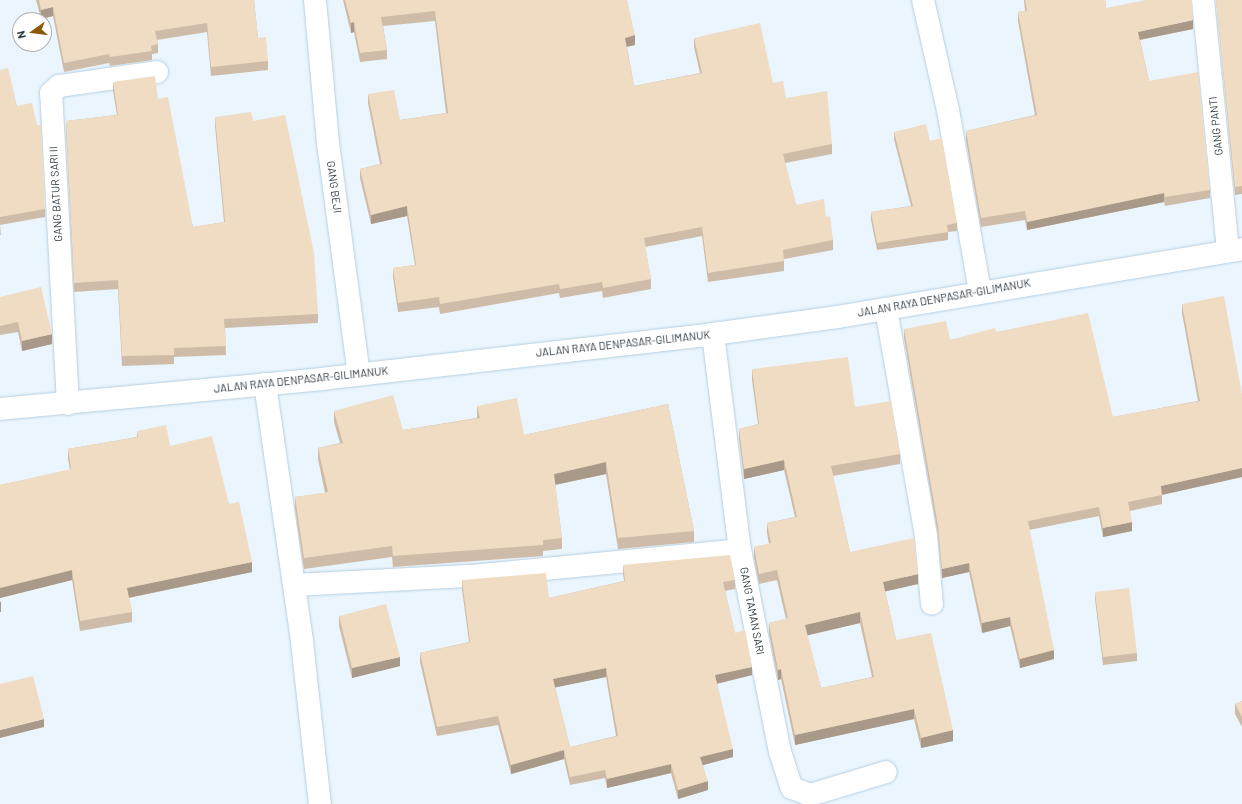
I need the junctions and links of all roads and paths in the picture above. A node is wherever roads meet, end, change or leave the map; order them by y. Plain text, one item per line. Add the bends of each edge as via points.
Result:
1 (315, 0) edge
2 (923, 0) edge
3 (1203, 0) edge
4 (157, 72) dead end
5 (1235, 250) edge
6 (980, 292) junction
7 (886, 309) junction
8 (713, 334) junction
9 (360, 374) junction
10 (265, 384) junction
11 (68, 404) junction
12 (0, 409) edge
13 (740, 550) junction
14 (294, 585) junction
15 (932, 604) dead end
16 (886, 772) dead end
17 (320, 804) edge

1 - 9 main road, GANG BEJI via 328,143
2 - 6 main road via 948,110
3 - 5 main road, GANG PANTI
4 - 11 main road, GANG BATUR SARI II via 59,86 51,93
5 - 6 main road, JALAN RAYA DENPASAR-GILIMANUK
6 - 7 main road, JALAN RAYA DENPASAR-GILIMANUK
7 - 8 main road, JALAN RAYA DENPASAR-GILIMANUK
7 - 15 main road via 926,537
8 - 9 main road, JALAN RAYA DENPASAR-GILIMANUK
8 - 13 main road, GANG TAMAN SARI
9 - 10 main road, JALAN RAYA DENPASAR-GILIMANUK
10 - 11 main road, JALAN RAYA DENPASAR-GILIMANUK
10 - 14 main road
11 - 12 main road, JALAN RAYA DENPASAR-GILIMANUK
13 - 14 main road via 482,576
13 - 16 main road, GANG TAMAN SARI via 780,752 792,788 810,795
14 - 17 main road

